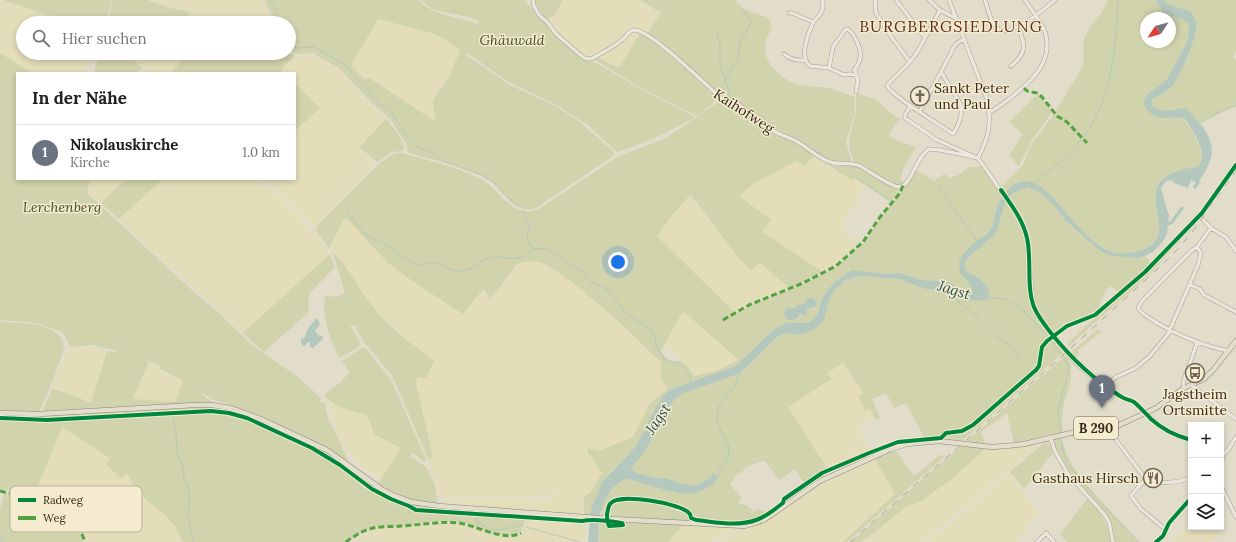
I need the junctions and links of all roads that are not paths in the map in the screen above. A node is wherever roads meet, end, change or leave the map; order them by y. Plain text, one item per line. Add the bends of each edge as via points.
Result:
1 (534, 0) edge
2 (823, 0) edge
3 (876, 0) edge
4 (896, 0) edge
5 (929, 0) edge
6 (949, 0) edge
7 (985, 0) edge
8 (1025, 0) edge
9 (1055, 0) edge
10 (940, 10) junction
11 (789, 13) dead end
12 (1035, 15) junction
13 (957, 19) junction
14 (814, 22) junction
15 (1018, 27) junction
16 (925, 38) junction
17 (964, 39) junction
18 (784, 54) dead end
19 (805, 60) junction
20 (910, 62) junction
21 (1011, 66) dead end
22 (829, 68) junction
23 (855, 69) junction
24 (941, 72) junction
25 (850, 74) junction
26 (856, 75) junction
27 (856, 92) dead end
28 (910, 106) junction
29 (920, 111) junction
30 (990, 112) junction
31 (978, 158) junction
32 (1198, 216) dead end
33 (1211, 228) junction
34 (1198, 247) junction
35 (1236, 251) edge
36 (1190, 285) junction
37 (1236, 312) edge
38 (1170, 330) junction
39 (1236, 341) edge
40 (1197, 343) junction
41 (1232, 349) edge
42 (1186, 372) junction
43 (1204, 378) junction
44 (1191, 385) junction
45 (1106, 386) junction
46 (1184, 388) junction
47 (0, 413) edge
48 (1145, 413) junction
49 (1236, 419) edge
50 (1110, 428) junction
51 (1050, 437) junction
52 (1236, 437) edge
53 (1188, 439) edge
54 (1224, 451) edge
55 (1188, 479) edge
56 (1144, 480) junction
57 (1224, 492) edge
58 (1188, 501) edge
59 (1236, 517) edge
60 (1165, 529) junction
61 (1038, 542) edge
62 (1054, 542) edge
63 (1113, 542) edge
64 (1156, 542) edge

1 - 31 street, Kaihofweg via 539,15 584,58 593,58 620,42 631,31 645,34 660,44 721,98 740,104 767,128 830,162 860,166 894,185 901,186 907,183 919,159 929,149
2 - 14 street via 822,12
3 - 20 street via 876,13
4 - 16 street
5 - 10 street
6 - 13 street
7 - 15 street via 997,28 1004,31
8 - 12 street
9 - 12 street
10 - 13 street
10 - 16 street
11 - 14 street
12 - 15 street
12 - 30 street via 1045,31 1048,51 1045,61 1024,88
13 - 17 street
14 - 19 street via 808,35
15 - 21 street via 1024,40 1024,47 1018,60
16 - 20 street
17 - 24 street via 957,42 952,49
17 - 30 street
18 - 19 street via 788,58
19 - 22 street via 810,66
20 - 28 street via 887,85
22 - 23 street via 833,47 847,29 859,46 861,54 860,62
22 - 25 street
23 - 25 street
23 - 26 street
24 - 29 street
24 - 29 street via 961,105 959,123 953,134
25 - 26 street
26 - 27 street
28 - 29 street
28 - 31 street via 905,118 937,140
30 - 31 street via 990,128
31 - 45 street via 1020,218 1027,239 1034,307 1039,317 1086,372
32 - 33 street
33 - 34 street
33 - 35 street via 1226,237
34 - 36 street via 1201,253
34 - 38 street via 1192,250 1138,308 1141,313
36 - 37 street
36 - 38 street
38 - 40 street
38 - 45 street via 1150,356 1136,368 1116,377
39 - 41 main road, B 290
40 - 41 street
40 - 42 street
41 - 43 main road, B 290
42 - 43 street
42 - 46 street
43 - 44 main road, B 290
44 - 46 main road, B 290
44 - 49 street
45 - 48 street via 1121,397 1134,402
46 - 48 main road, B 290
47 - 51 main road, B 290 via 39,414 212,405 231,408 261,419 320,446 383,490 412,502 584,517 739,526 764,520 820,481 907,444 939,441 992,447
48 - 50 main road, B 290
48 - 53 street via 1162,428
50 - 51 main road, B 290 via 1088,429
50 - 56 street
51 - 63 street via 1068,474 1109,522
52 - 54 street via 1228,450
55 - 56 street via 1174,482
56 - 60 street via 1131,494 1141,509
57 - 59 street
58 - 60 street
60 - 64 street via 1163,536
61 - 62 street via 1046,532

